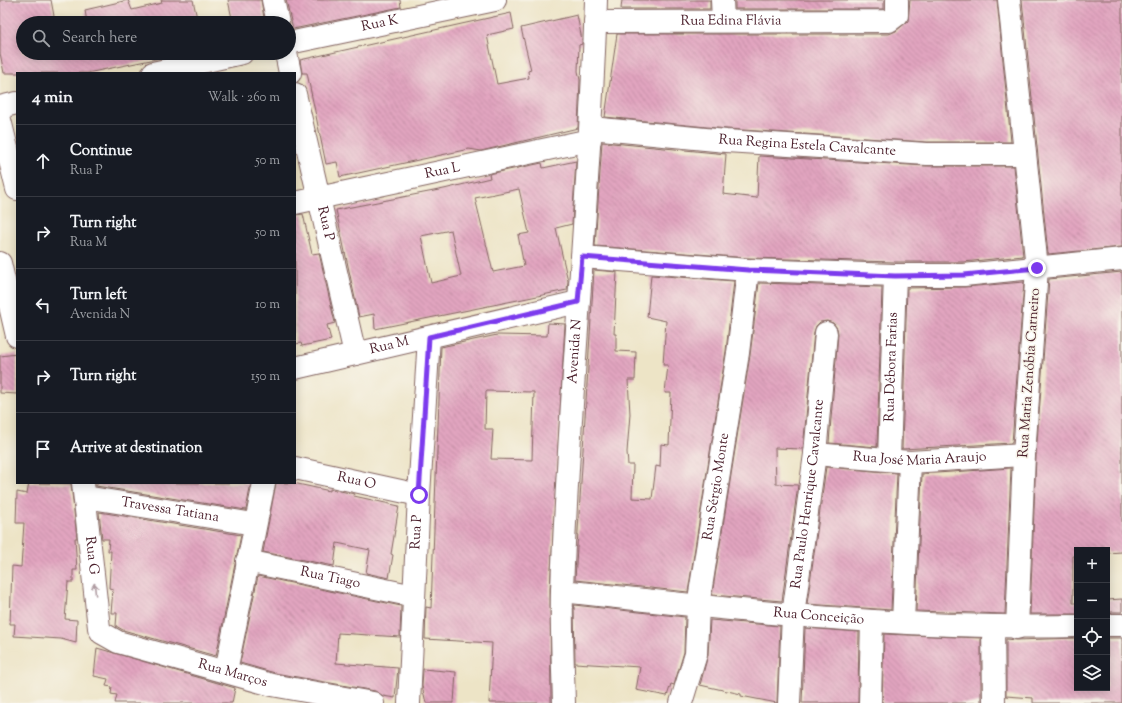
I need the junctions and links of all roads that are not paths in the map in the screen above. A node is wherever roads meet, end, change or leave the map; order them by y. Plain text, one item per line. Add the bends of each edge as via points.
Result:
1 (273, 0) edge
2 (495, 0) edge
3 (596, 0) edge
4 (897, 0) edge
5 (1009, 0) edge
6 (723, 10) edge
7 (276, 16) edge
8 (596, 22) junction
9 (296, 42) edge
10 (211, 60) edge
11 (287, 60) edge
12 (157, 72) edge
13 (290, 72) edge
14 (296, 99) edge
15 (16, 104) edge
16 (0, 107) edge
17 (0, 120) edge
18 (590, 134) junction
19 (1024, 154) junction
20 (16, 185) edge
21 (318, 198) junction
22 (296, 203) edge
23 (582, 257) junction
24 (1122, 259) edge
25 (0, 263) edge
26 (1037, 268) junction
27 (748, 270) junction
28 (895, 276) junction
29 (578, 302) junction
30 (16, 332) edge
31 (826, 333) dead end
32 (16, 336) edge
33 (429, 337) junction
34 (0, 340) edge
35 (354, 354) junction
36 (296, 368) edge
37 (815, 454) junction
38 (1024, 455) junction
39 (900, 461) junction
40 (296, 468) edge
41 (264, 484) edge
42 (84, 490) edge
43 (419, 495) junction
44 (254, 524) junction
45 (247, 561) junction
46 (562, 591) junction
47 (414, 596) junction
48 (698, 606) junction
49 (793, 615) junction
50 (872, 621) junction
51 (903, 622) junction
52 (1122, 625) edge
53 (993, 626) junction
54 (1074, 626) edge
55 (1110, 626) edge
56 (100, 628) joint
57 (1017, 628) junction
58 (226, 672) junction
59 (373, 703) edge
60 (409, 703) edge
61 (564, 703) edge
62 (681, 703) edge
63 (789, 703) edge
64 (870, 703) edge
65 (994, 703) edge

1 - 7 street
2 - 9 street, Rua K
3 - 8 street, Avenida N
4 - 6 street, Rua Edina Flávia via 898,11 894,19 889,21
5 - 19 street, Rua Maria Zenóbia Carneiro
6 - 8 street, Rua Edina Flávia
8 - 18 street, Avenida N
10 - 12 street
11 - 13 street
14 - 21 street, Rua P
15 - 16 street
17 - 20 street
18 - 19 street, Rua Regina Estela Cavalcante via 926,154
18 - 21 street, Rua L
18 - 23 street, Avenida N
19 - 26 street, Rua Maria Zenóbia Carneiro
21 - 22 street, Rua L
21 - 35 street, Rua P
23 - 27 street
23 - 29 street, Avenida N
24 - 26 street
25 - 30 street
26 - 28 street via 964,275
26 - 38 street, Rua Maria Zenóbia Carneiro
27 - 28 street
27 - 48 street, Rua Sérgio Monte via 738,353
28 - 39 street, Rua Débora Farias
29 - 33 street, Rua M
29 - 46 street, Avenida N
31 - 37 street, Rua Paulo Henrique Cavalcante
32 - 34 street
33 - 35 street, Rua M
33 - 43 street, Rua P
35 - 36 street, Rua M
37 - 39 street, Rua José Maria Araujo
37 - 49 street, Rua Paulo Henrique Cavalcante
38 - 39 street, Rua José Maria Araujo
38 - 57 street, Rua Maria Zenóbia Carneiro
39 - 51 street, Rua Débora Farias
40 - 43 street, Rua O
41 - 44 street
42 - 44 street, Travessa Tatiana
56 -> 42 street, Rua G
43 - 47 street, Rua P
44 - 45 street
45 - 47 street, Rua Tiago
45 - 58 street
46 - 48 street, Rua Conceição
46 - 61 street, Avenida N
47 - 60 street, Rua P
48 - 49 street, Rua Conceição
48 - 62 street, Rua Sérgio Monte via 696,654
49 - 50 street, Rua Conceição
49 - 63 street, Rua Paulo Henrique Cavalcante
50 - 51 street, Rua Conceição
50 - 64 street
51 - 53 street, Rua Conceição
52 - 55 street
53 - 57 street, Rua Conceição
53 - 65 street
54 - 57 street, Rua Conceição
56 - 58 street, Rua Marços via 102,633 118,642
58 - 59 street, Rua Marços via 272,685

